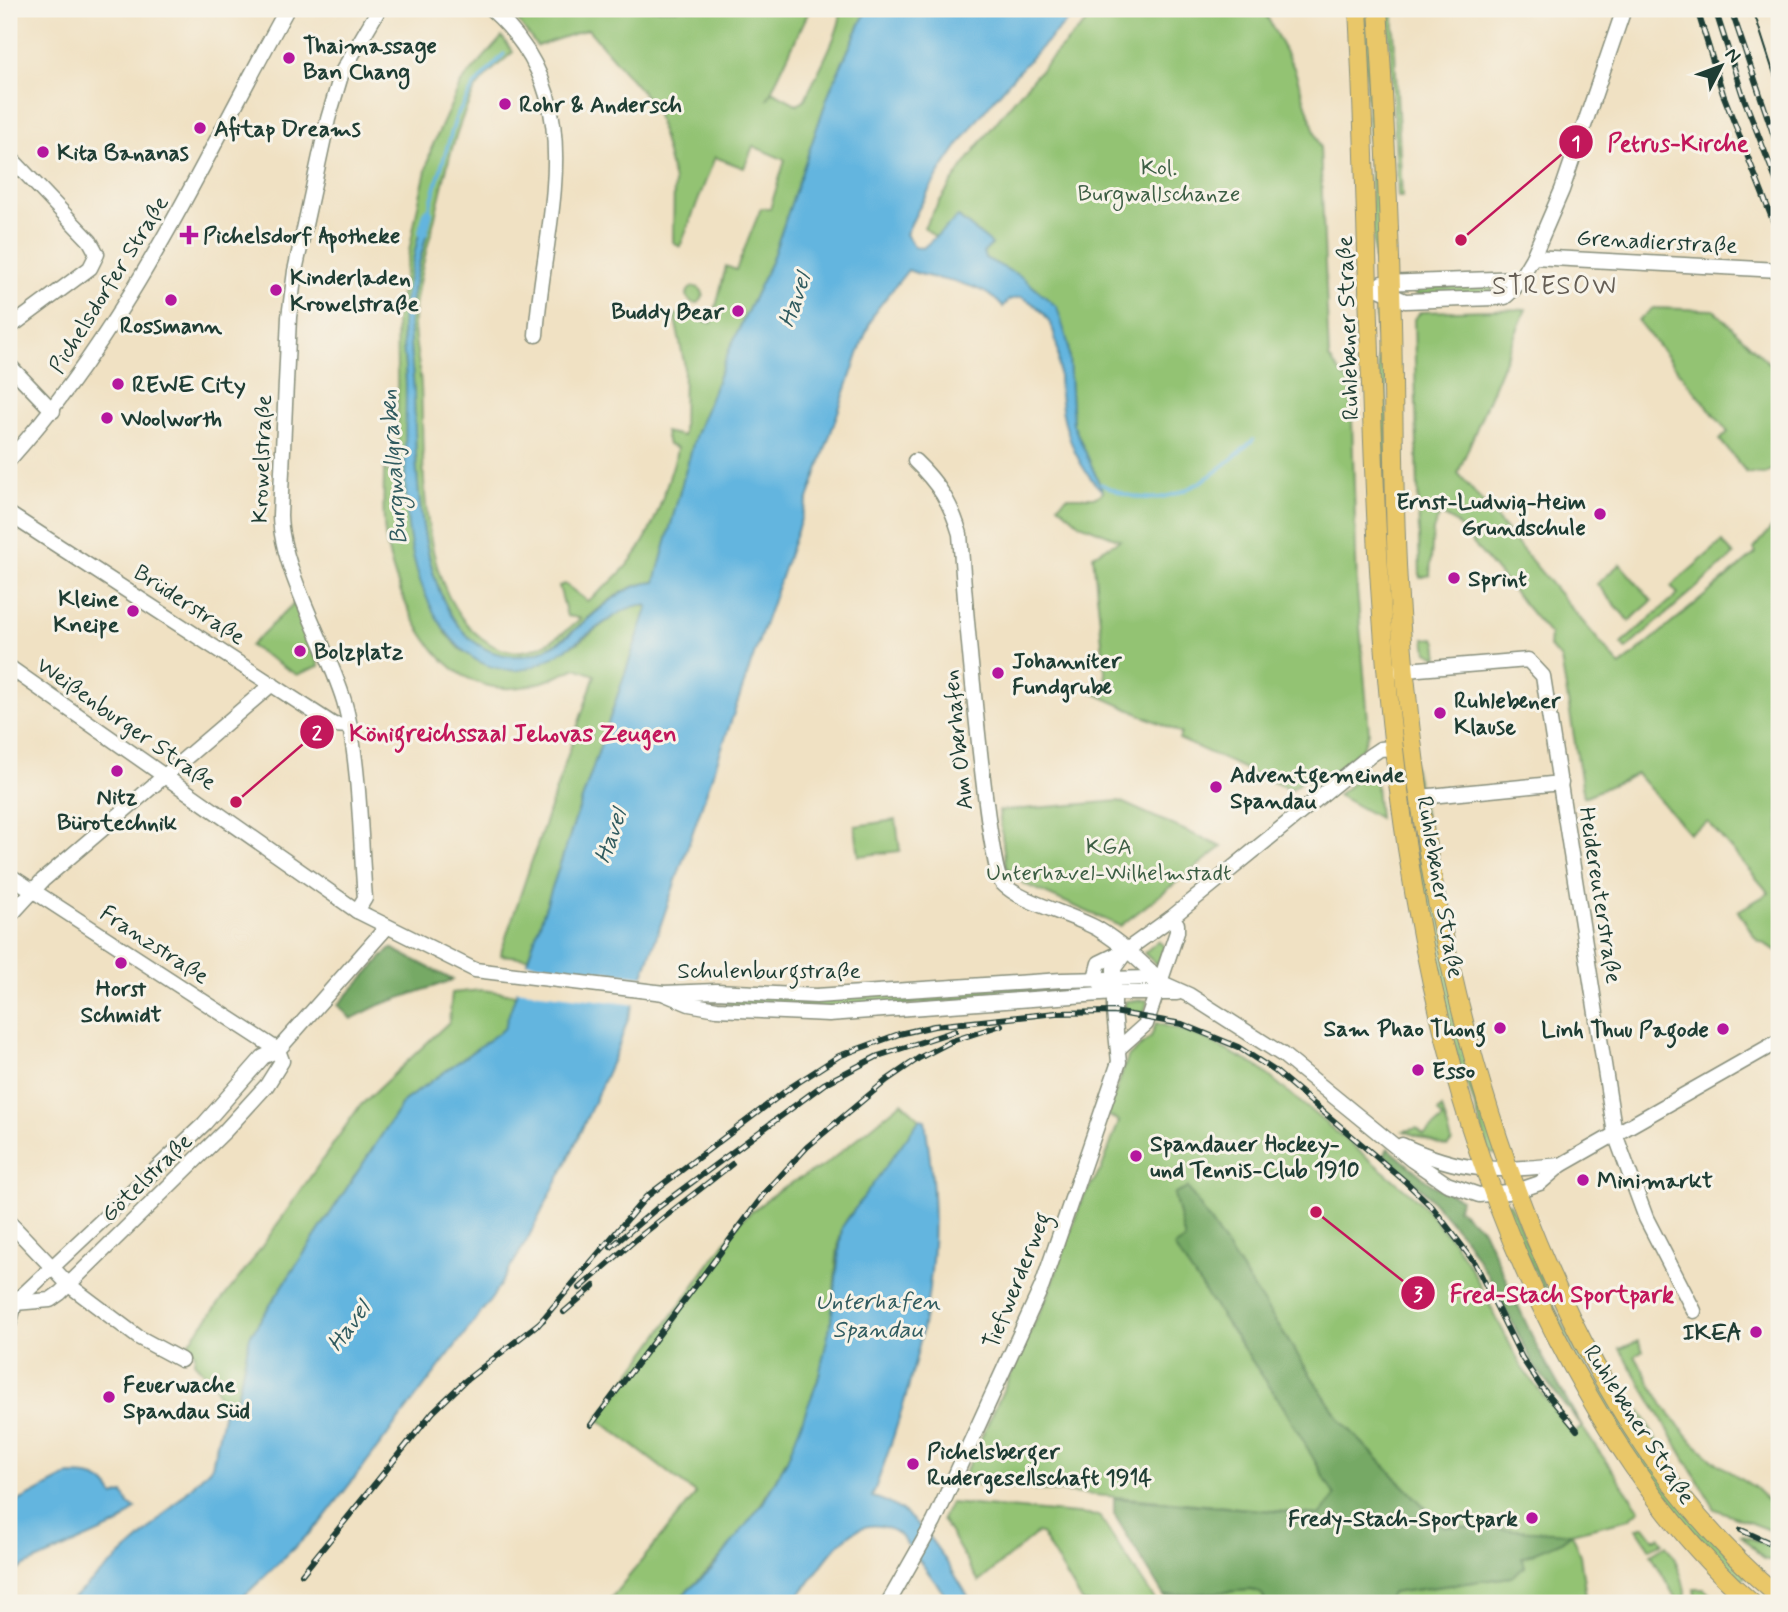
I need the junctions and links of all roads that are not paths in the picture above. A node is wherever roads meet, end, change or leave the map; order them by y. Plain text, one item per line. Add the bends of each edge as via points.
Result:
1 (287, 9) edge
2 (379, 9) edge
3 (491, 9) edge
4 (1358, 9) edge
5 (1378, 9) edge
6 (1624, 9) edge
7 (9, 156) edge
8 (1533, 257) junction
9 (1779, 270) edge
10 (1370, 285) junction
11 (1391, 289) junction
12 (9, 328) edge
13 (536, 334) dead end
14 (9, 365) edge
15 (53, 411) junction
16 (9, 460) edge
17 (915, 461) dead end
18 (9, 514) edge
19 (9, 667) edge
20 (1405, 670) junction
21 (1385, 671) junction
22 (272, 684) junction
23 (349, 726) junction
24 (1393, 748) junction
25 (164, 777) junction
26 (1561, 783) junction
27 (1420, 797) junction
28 (9, 875) edge
29 (34, 892) junction
30 (357, 911) junction
31 (9, 917) edge
32 (1171, 918) junction
33 (386, 928) junction
34 (1128, 949) junction
35 (1095, 978) junction
36 (1114, 985) junction
37 (1160, 986) junction
38 (664, 993) junction
39 (1779, 1041) edge
40 (1118, 1049) junction
41 (278, 1050) junction
42 (1615, 1134) junction
43 (1388, 1139) junction
44 (1561, 1165) junction
45 (1484, 1170) junction
46 (1510, 1171) junction
47 (1517, 1191) junction
48 (1492, 1194) junction
49 (9, 1222) edge
50 (53, 1269) junction
51 (69, 1285) junction
52 (12, 1305) edge
53 (1694, 1311) dead end
54 (9, 1325) edge
55 (181, 1360) dead end
56 (1776, 1594) edge
57 (1748, 1602) edge
58 (888, 1603) edge

1 - 15 street, Pichelsdorfer Straße via 138,283
2 - 23 street, Krowelstraße via 342,72 295,271 280,506 283,545 336,677
3 - 13 street via 520,37 535,61 549,92 555,125 552,198
4 - 10 main road, Ruhlebener Straße
5 - 11 main road, Ruhlebener Straße
6 - 8 street via 1562,190
7 - 12 street via 90,241 97,260
8 - 9 street, Grenadierstraße
8 - 11 street via 1505,297 1405,300
10 - 11 street
10 - 21 main road, Ruhlebener Straße
11 - 20 main road, Ruhlebener Straße via 1396,537
14 - 15 street
15 - 16 street, Pichelsdorfer Straße
17 - 34 street, Am Oberhafen via 937,482 960,534 997,876 1010,890 1097,929
18 - 22 street, Brüderstraße
19 - 25 street, Weißenburger Straße
20 - 21 street, Heidereuterstraße
20 - 26 street, Heidereuterstraße via 1516,660 1534,664 1544,676
20 - 27 main road, Ruhlebener Straße
21 - 24 main road, Ruhlebener Straße
22 - 23 street, Brüderstraße via 334,725
22 - 25 street
23 - 30 street, Krowelstraße via 365,898
24 - 32 street, Tiefwerderweg via 1371,755
24 - 45 main road, Ruhlebener Straße via 1428,957 1458,1085
25 - 29 street
25 - 30 street, Weißenburger Straße
26 - 27 street
26 - 42 street, Heidereuterstraße
27 - 46 main road, Ruhlebener Straße via 1461,1003
28 - 29 street, Franzstraße
29 - 31 street
29 - 41 street, Franzstraße
30 - 33 street
32 - 34 street, Tiefwerderweg
32 - 37 street via 1178,926
33 - 38 street via 475,970
33 - 41 street, Götelstraße
34 - 35 street, Tiefwerderweg via 1099,963
34 - 36 street, Tiefwerderweg via 1114,968
34 - 37 street
35 - 36 street
35 - 38 street, Schulenburgstraße via 840,996
36 - 37 street, Schulenburgstraße
36 - 38 street, Schulenburgstraße via 830,1014 717,1009
36 - 40 street, Tiefwerderweg
37 - 40 street via 1146,1024
37 - 43 street, Schulenburgstraße via 1189,995 1283,1055
39 - 42 street, Schulenburgstraße
40 - 58 street, Tiefwerderweg via 1119,1062 1042,1286 934,1522
41 - 50 street, Götelstraße via 263,1057 204,1124
41 - 51 street, Götelstraße via 282,1062 267,1085
42 - 44 street, Schulenburgstraße
42 - 53 street, Heidereuterstraße via 1646,1219
43 - 45 street, Schulenburgstraße via 1456,1167
43 - 48 street, Schulenburgstraße via 1447,1184 1470,1194
44 - 46 street, Schulenburgstraße
44 - 47 street, Schulenburgstraße via 1540,1183
45 - 46 street, Schulenburgstraße
45 - 48 main road, Ruhlebener Straße
46 - 47 main road, Ruhlebener Straße
47 - 48 street, Schulenburgstraße
47 - 56 main road, Ruhlebener Straße via 1568,1312 1641,1444 1711,1534
48 - 57 main road, Ruhlebener Straße via 1547,1320 1597,1411 1682,1530
49 - 50 street
50 - 51 street
50 - 52 street, Götelstraße
51 - 52 street, Götelstraße via 50,1300
51 - 55 street via 138,1337
52 - 54 street
56 - 57 street

